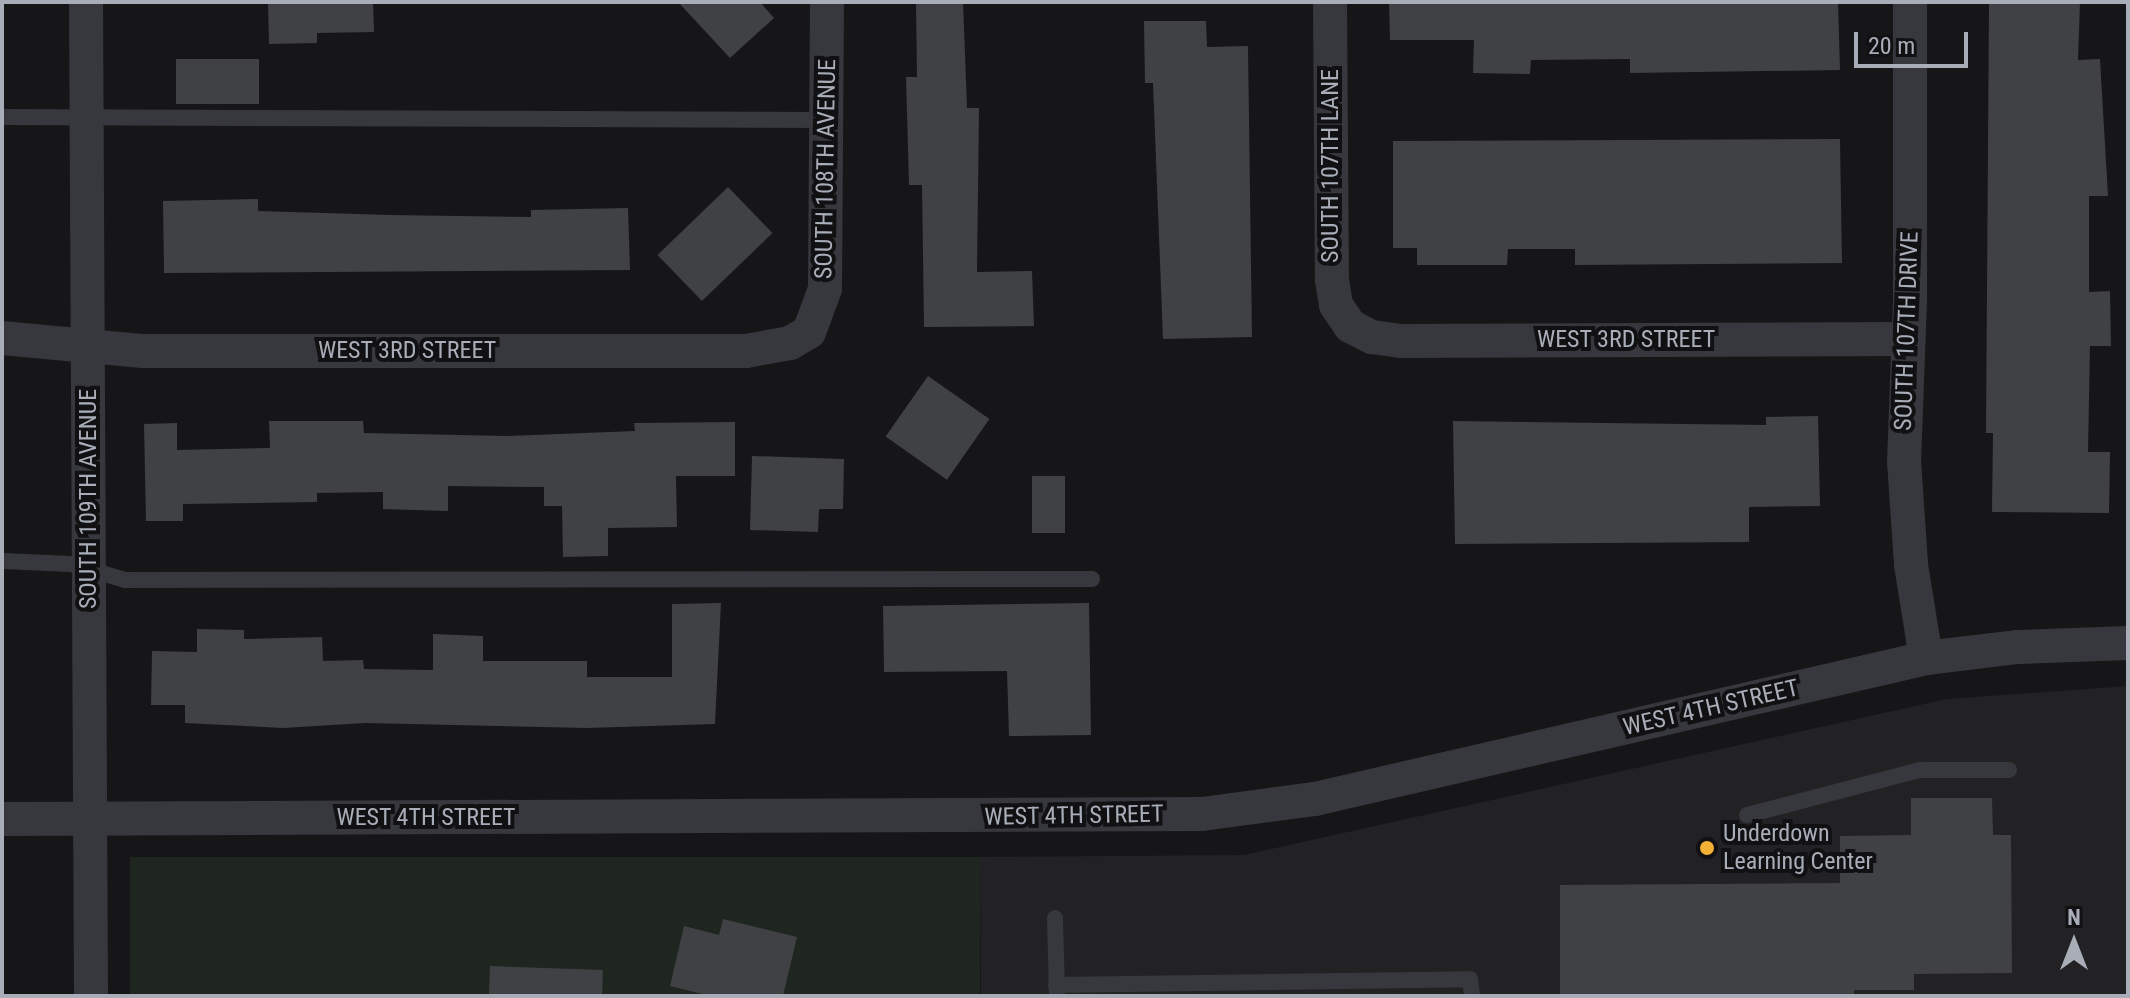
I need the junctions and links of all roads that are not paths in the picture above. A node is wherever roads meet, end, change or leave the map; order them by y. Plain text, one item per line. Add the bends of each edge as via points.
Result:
1 (86, 2) edge
2 (827, 2) edge
3 (1330, 2) edge
4 (1910, 2) edge
5 (2, 117) edge
6 (86, 117) junction
7 (827, 120) junction
8 (1350, 326) joint
9 (809, 332) joint
10 (2, 338) edge
11 (1906, 339) junction
12 (88, 344) junction
13 (2, 561) edge
14 (89, 571) junction
15 (1092, 579) dead end
16 (2128, 643) edge
17 (1926, 658) junction
18 (2009, 770) dead end
19 (1747, 815) dead end
20 (2, 819) edge
21 (90, 819) junction
22 (1055, 918) dead end
23 (1056, 991) edge
24 (91, 996) edge
25 (1472, 996) edge

1 - 6 street, SOUTH 109TH AVENUE
2 - 7 street, SOUTH 108TH AVENUE
3 - 8 street, SOUTH 107TH LANE via 1332,280 1336,305
4 - 11 street, SOUTH 107TH DRIVE
5 - 6 lane
6 - 7 lane
6 - 12 street, SOUTH 109TH AVENUE
7 - 9 street, SOUTH 108TH AVENUE via 827,266 819,314
8 - 11 street, WEST 3RD STREET via 1372,337 1401,341
9 - 12 street, WEST 3RD STREET via 790,343 746,351 143,351
10 - 12 street, WEST 3RD STREET
11 - 17 street, SOUTH 107TH DRIVE via 1905,512
12 - 14 street, SOUTH 109TH AVENUE
13 - 14 lane via 50,561
14 - 15 lane via 125,580
14 - 21 street, SOUTH 109TH AVENUE
16 - 17 street, WEST 4TH STREET via 2018,647
17 - 21 street, WEST 4TH STREET via 1327,796 1217,812
18 - 19 lane via 1920,770
20 - 21 street, WEST 4TH STREET
21 - 24 street, SOUTH 109TH AVENUE
22 - 23 lane
23 - 25 lane via 1470,979

